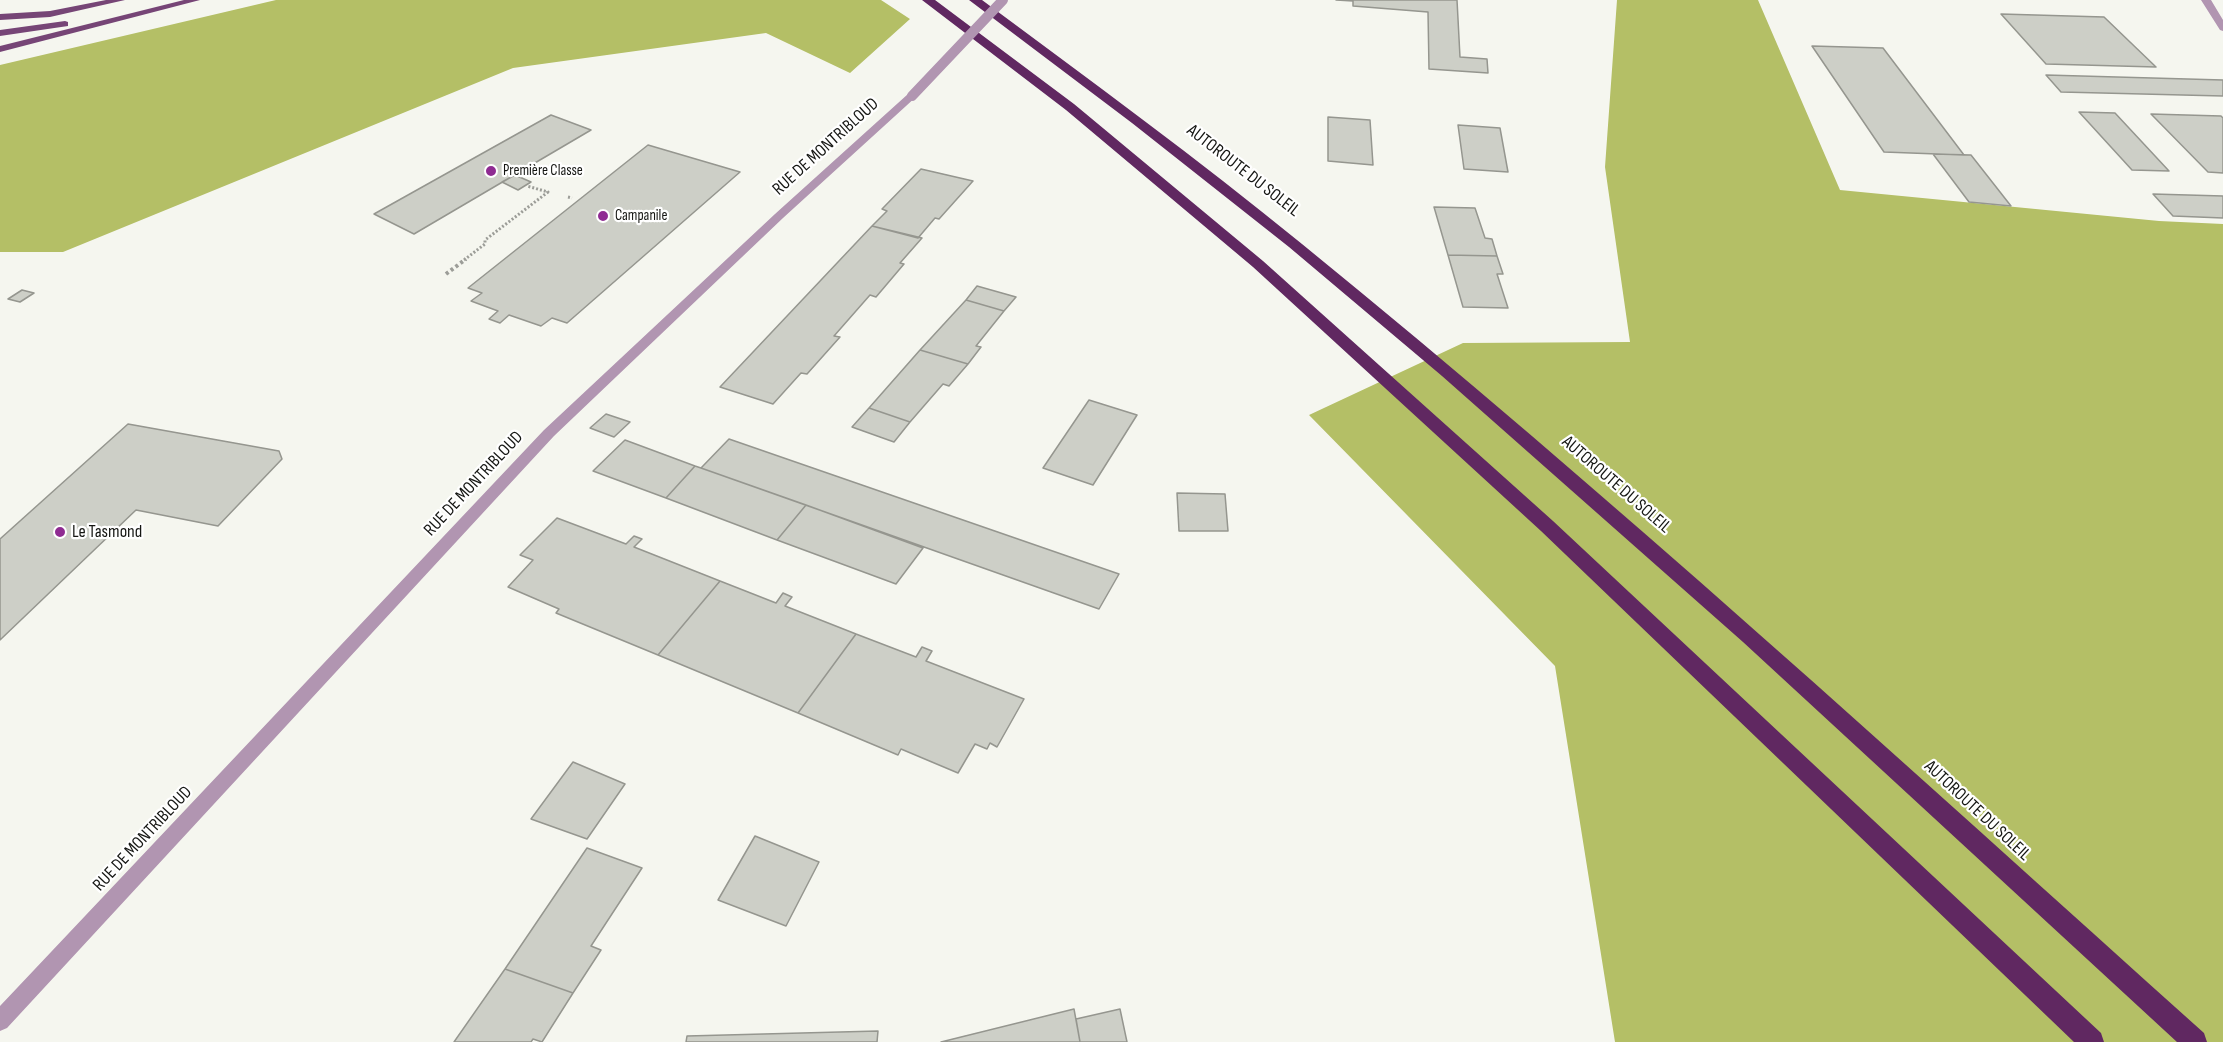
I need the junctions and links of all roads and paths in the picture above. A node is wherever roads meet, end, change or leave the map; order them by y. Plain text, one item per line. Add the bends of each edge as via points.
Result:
1 (120, 0) edge
2 (193, 0) edge
3 (928, 0) edge
4 (975, 0) edge
5 (1003, 0) edge
6 (2206, 0) edge
7 (0, 17) edge
8 (2223, 28) edge
9 (0, 33) edge
10 (0, 49) edge
11 (527, 186) dead end
12 (568, 197) dead end
13 (572, 198) dead end
14 (446, 274) dead end
15 (0, 1021) edge
16 (2092, 1042) edge
17 (2195, 1042) edge

1 - 7 main road via 50,14
2 - 9 main road
2 - 10 main road
3 - 16 highway via 1070,107 1258,264 1547,526
4 - 17 highway, AUTOROUTE DU SOLEIL via 1100,90 1293,240 1575,479
5 - 15 street, RUE DE MONTRIBLOUD, bridge via 912,96 778,216 549,433
6 - 8 street
11 - 14 path via 548,192
12 - 13 path

